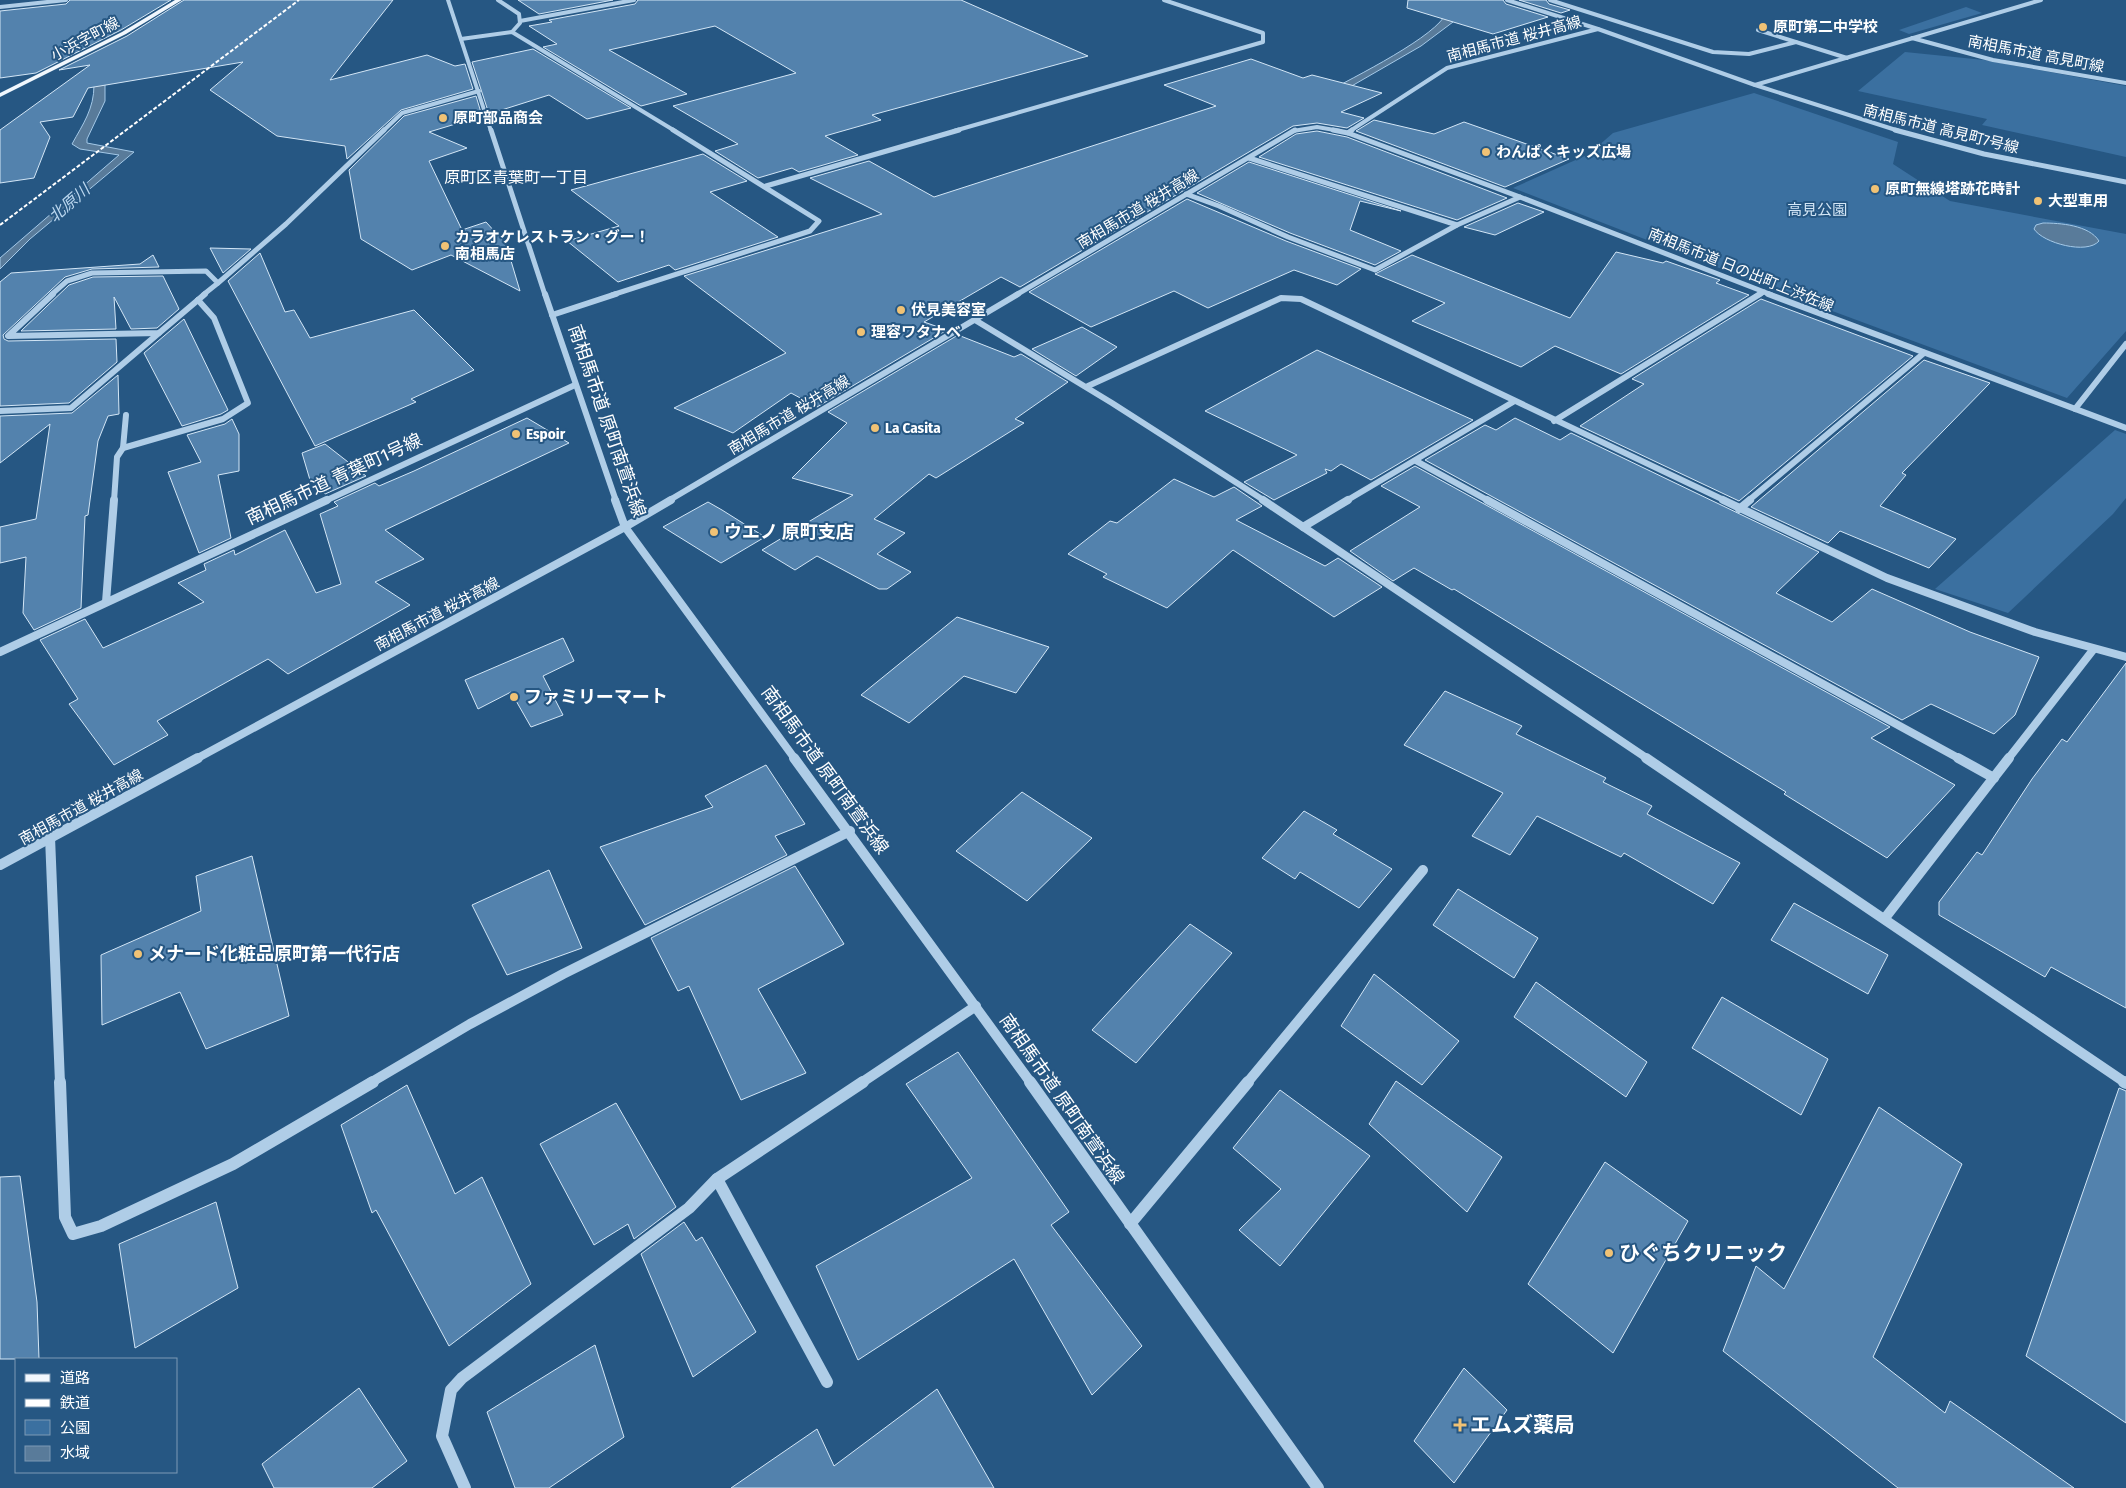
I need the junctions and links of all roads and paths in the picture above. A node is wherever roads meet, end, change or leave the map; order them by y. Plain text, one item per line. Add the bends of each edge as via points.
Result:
1 (66, 0) edge
2 (179, 0) edge
3 (448, 0) edge
4 (498, 0) edge
5 (634, 0) edge
6 (1164, 0) edge
7 (1507, 0) edge
8 (1550, 0) edge
9 (2041, 0) edge
10 (0, 7) edge
11 (520, 21) junction
12 (1598, 29) junction
13 (1758, 30) dead end
14 (512, 32) junction
15 (1912, 38) junction
16 (461, 39) junction
17 (1796, 42) junction
18 (1847, 58) junction
19 (2126, 83) edge
20 (1755, 85) junction
21 (479, 91) junction
22 (0, 95) edge
23 (1348, 133) junction
24 (1249, 158) junction
25 (2126, 182) edge
26 (766, 186) junction
27 (1186, 194) junction
28 (1520, 197) junction
29 (1458, 225) junction
30 (218, 283) junction
31 (1764, 292) junction
32 (198, 300) junction
33 (552, 315) junction
34 (975, 320) junction
35 (159, 333) junction
36 (2126, 344) edge
37 (1924, 353) junction
38 (575, 384) junction
39 (1088, 386) junction
40 (1514, 402) junction
41 (2075, 409) junction
42 (0, 411) edge
43 (126, 415) dead end
44 (1554, 421) junction
45 (2126, 428) edge
46 (123, 448) junction
47 (1416, 461) junction
48 (1739, 509) junction
49 (626, 527) junction
50 (1303, 527) junction
51 (106, 602) junction
52 (2093, 650) junction
53 (0, 652) edge
54 (2126, 657) edge
55 (1994, 778) junction
56 (850, 831) junction
57 (50, 838) junction
58 (0, 865) edge
59 (1423, 870) dead end
60 (1885, 918) junction
61 (976, 1006) junction
62 (2126, 1083) edge
63 (717, 1179) junction
64 (1130, 1224) junction
65 (827, 1382) dead end
66 (1314, 1486) edge
67 (465, 1488) edge

1 - 10 street
2 - 22 main road, 小浜字町線 via 124,33
3 - 16 street, 南相馬市道 原町南萱浜線
4 - 11 street via 519,14
5 - 11 street
6 - 26 street via 1262,33 1264,42
7 - 12 street, 南相馬市道 高見町7号線
8 - 17 street via 1713,52 1750,54
9 - 15 street
11 - 14 street
12 - 20 street, 南相馬市道 高見町7号線
12 - 23 street, 南相馬市道 桜井高線 via 1447,68
13 - 17 street
14 - 16 street
14 - 26 street
15 - 18 street
15 - 19 street, 南相馬市道 高見町線 via 1993,60
16 - 21 street, 南相馬市道 原町南萱浜線
17 - 18 street
18 - 20 street
20 - 25 street, 南相馬市道 高見町7号線 via 1848,118 1930,142
21 - 30 street via 402,113 286,224
21 - 33 street, 南相馬市道 原町南萱浜線
23 - 24 street, 南相馬市道 桜井高線 via 1316,128 1295,130
23 - 28 street, 南相馬市道 日の出町上渋佐線
24 - 27 street, 南相馬市道 桜井高線
24 - 29 street
26 - 33 street via 819,221 810,231
27 - 29 street via 1288,238 1375,270
27 - 34 street, 南相馬市道 桜井高線
28 - 29 street
28 - 31 street, 南相馬市道 日の出町上渋佐線
30 - 32 street
30 - 35 street via 206,271 92,273 67,281 8,336
31 - 37 street, 南相馬市道 日の出町上渋佐線
31 - 44 street
32 - 35 street
32 - 46 street via 214,318 248,403 223,419
33 - 38 street, 南相馬市道 原町南萱浜線
34 - 39 street
34 - 49 street, 南相馬市道 桜井高線
35 - 42 street via 71,408
36 - 41 street
37 - 41 street, 南相馬市道 日の出町上渋佐線
37 - 48 street
38 - 49 street, 南相馬市道 原町南萱浜線
38 - 51 street, 南相馬市道 青葉町1号線
39 - 40 street via 1281,298 1301,299
39 - 50 street
40 - 44 street
40 - 47 street
41 - 45 street, 南相馬市道 日の出町上渋佐線
43 - 46 street
44 - 48 street
46 - 51 street via 117,457
47 - 50 street
47 - 55 street
48 - 52 street via 1887,578 1985,615
49 - 56 street, 南相馬市道 原町南萱浜線
49 - 57 street, 南相馬市道 桜井高線
50 - 60 street
51 - 53 street, 南相馬市道 青葉町1号線
52 - 54 street
52 - 55 street
55 - 60 street
56 - 57 street via 470,1024 233,1164 101,1226 72,1234 65,1217
56 - 61 street, 南相馬市道 原町南萱浜線
57 - 58 street, 南相馬市道 桜井高線
59 - 64 street
60 - 62 street
61 - 63 street
61 - 64 street, 南相馬市道 原町南萱浜線
63 - 65 street
63 - 67 street via 689,1208 462,1378 451,1390 442,1436
64 - 66 street, 南相馬市道 原町南萱浜線

